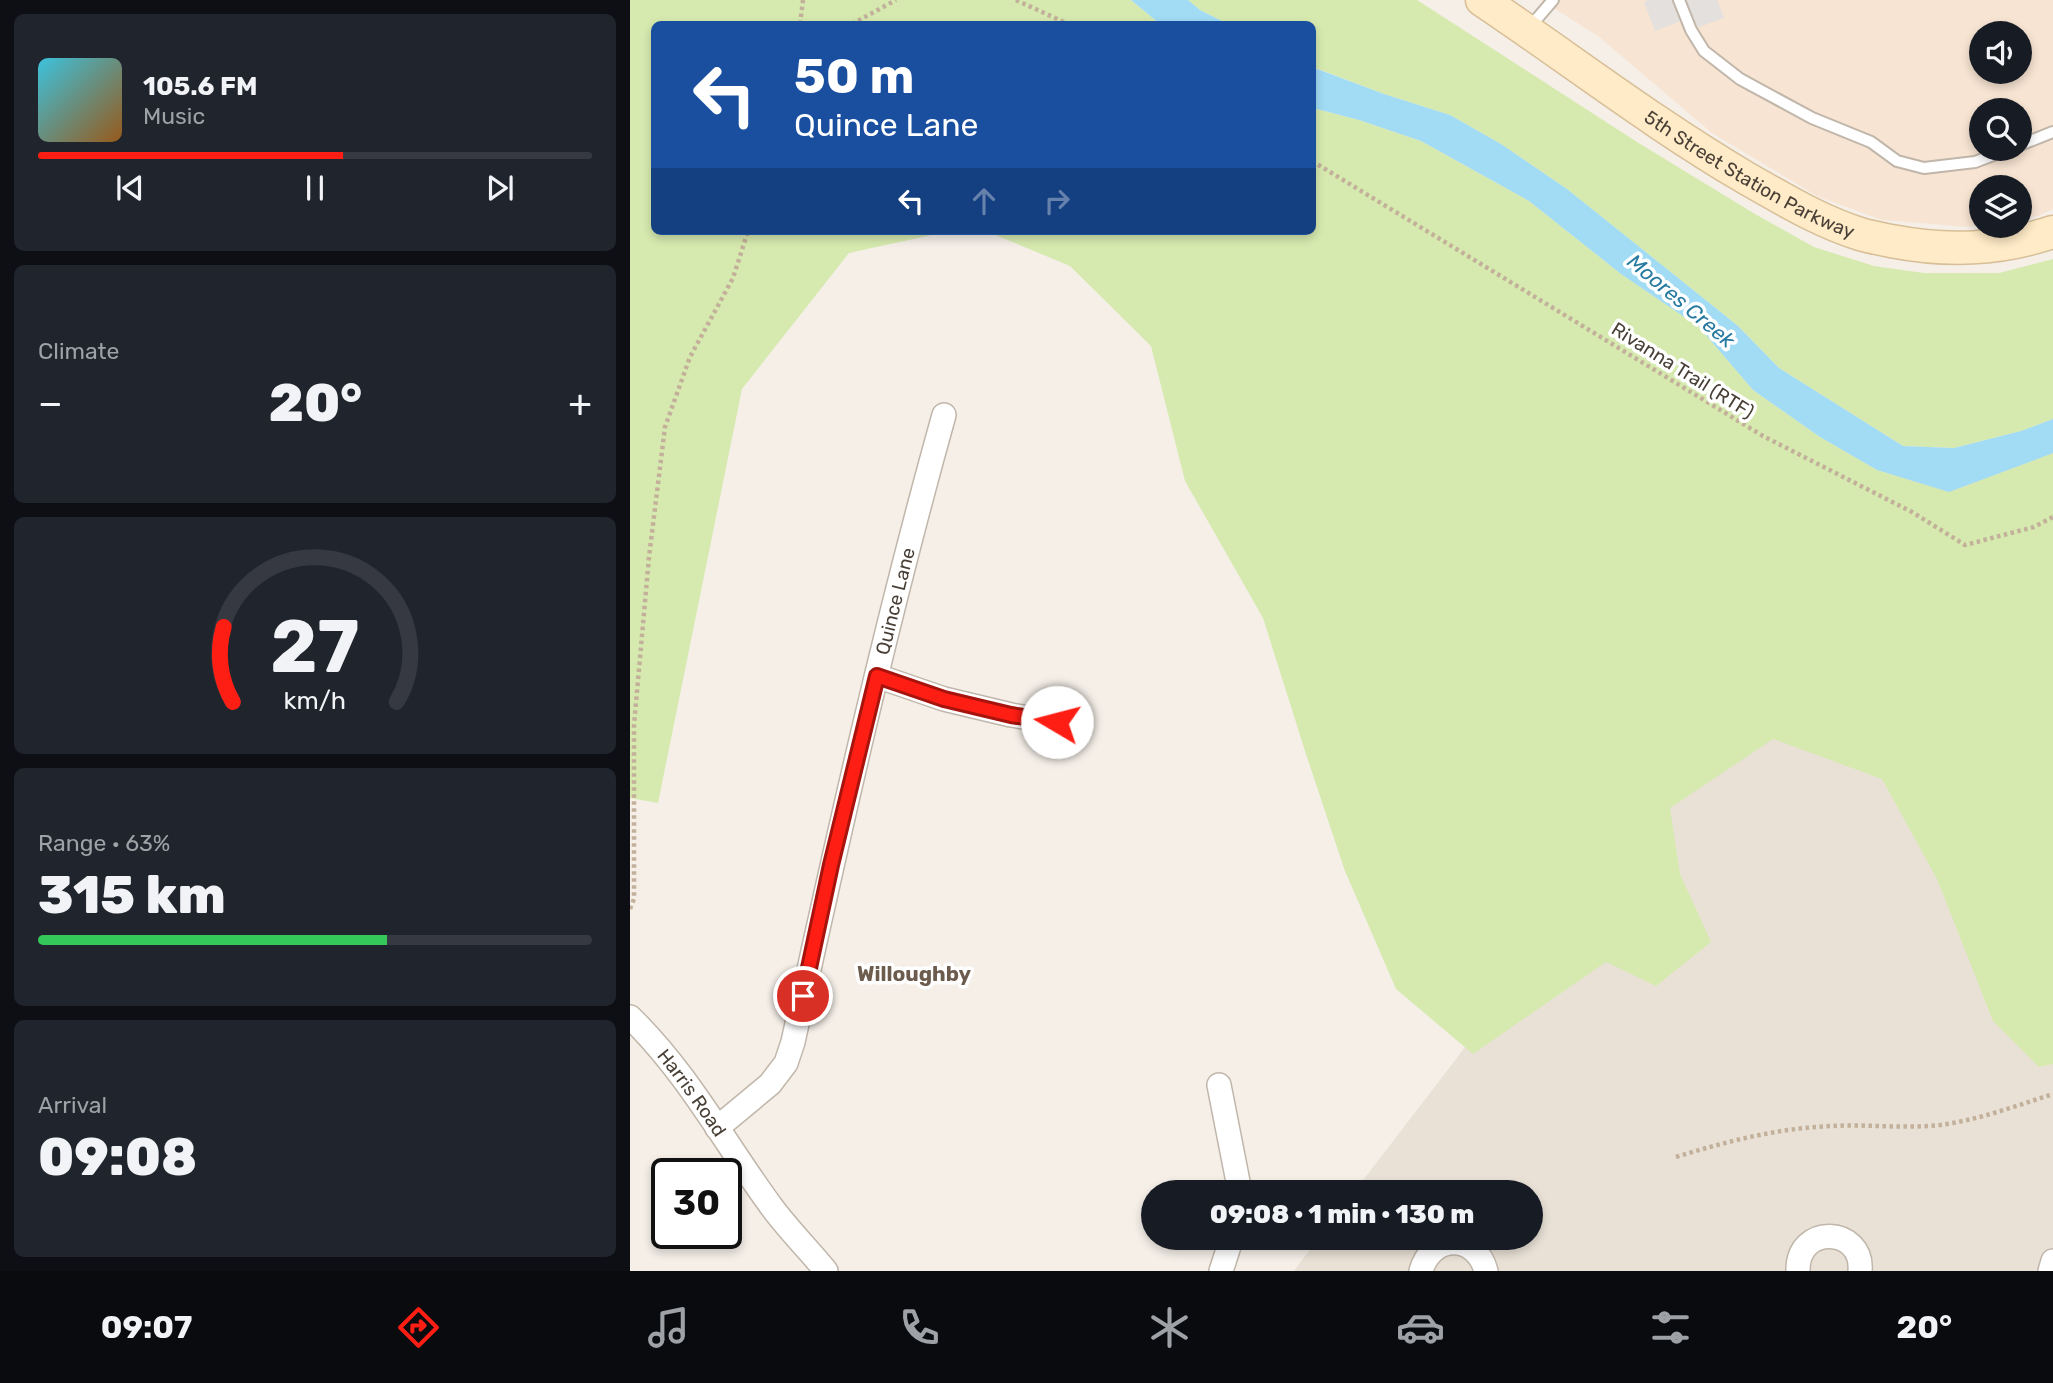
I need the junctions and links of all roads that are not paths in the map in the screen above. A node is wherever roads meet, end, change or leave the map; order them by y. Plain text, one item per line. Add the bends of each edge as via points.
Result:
1 (1482, 0) edge
2 (1553, 0) edge
3 (1679, 0) edge
4 (1527, 31) junction
5 (2053, 132) edge
6 (2032, 140) edge
7 (1978, 161) edge
8 (2053, 232) edge
9 (944, 415) dead end
10 (877, 676) junction
11 (1079, 726) dead end
12 (630, 1017) edge
13 (1219, 1085) dead end
14 (717, 1128) junction
15 (1238, 1180) edge
16 (1228, 1250) edge
17 (2053, 1261) edge
18 (826, 1271) edge
19 (1221, 1271) edge
20 (1421, 1271) edge
21 (1486, 1271) edge
22 (1798, 1271) edge
23 (1860, 1271) edge
24 (2050, 1271) edge

1 - 4 street, 5th Street Station Parkway
2 - 4 lane
3 - 7 lane via 1704,51 1740,79 1812,118 1871,142 1897,161 1924,168
4 - 8 street, 5th Street Station Parkway via 1674,134 1799,209 1861,235 1966,249
5 - 6 lane
9 - 10 street, Quince Lane
10 - 11 street via 957,702
10 - 14 street, Quince Lane via 786,1063 770,1084
12 - 14 street, Harris Road via 682,1074
13 - 15 street
14 - 18 street, Harris Road via 772,1208
16 - 19 street
17 - 24 street
20 - 21 street via 1426,1257 1449,1242 1475,1250
22 - 23 street via 1803,1249 1825,1236 1850,1244 1858,1254

